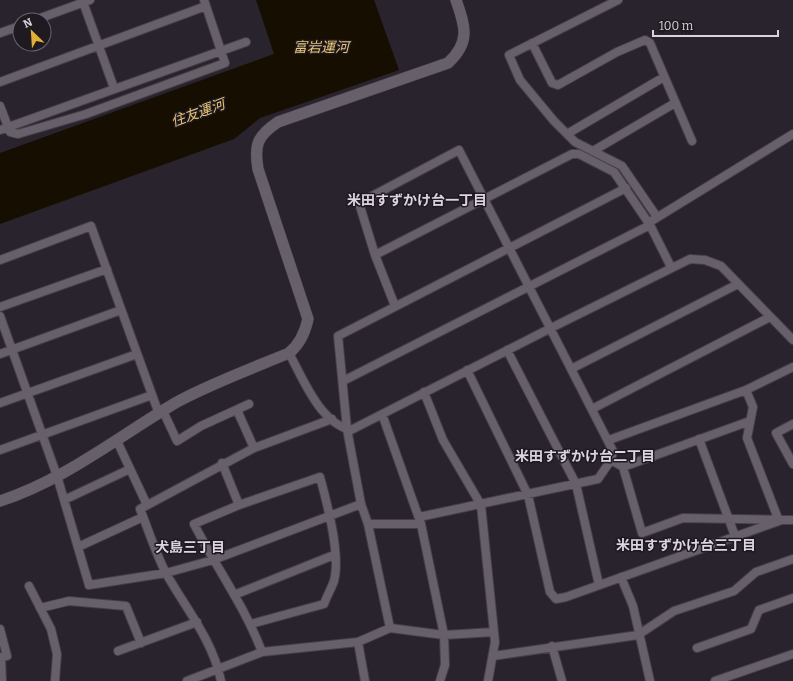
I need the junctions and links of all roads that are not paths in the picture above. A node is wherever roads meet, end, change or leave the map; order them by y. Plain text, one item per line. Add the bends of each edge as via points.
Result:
1 (456, 0) edge
2 (618, 0) edge
3 (86, 1) edge
4 (205, 3) edge
5 (52, 14) edge
6 (12, 29) edge
7 (0, 33) edge
8 (246, 42) dead end
9 (532, 43) junction
10 (99, 46) junction
11 (222, 50) junction
12 (664, 77) junction
13 (0, 82) edge
14 (114, 88) junction
15 (675, 103) junction
16 (0, 106) edge
17 (4, 129) edge
18 (567, 134) junction
19 (793, 134) edge
20 (692, 141) dead end
21 (593, 151) junction
22 (626, 188) junction
23 (483, 199) junction
24 (657, 217) junction
25 (649, 224) junction
26 (508, 248) junction
27 (375, 255) junction
28 (0, 260) edge
29 (671, 267) junction
30 (107, 269) junction
31 (738, 284) junction
32 (529, 287) junction
33 (395, 306) junction
34 (0, 307) edge
35 (121, 310) junction
36 (0, 316) edge
37 (770, 317) junction
38 (549, 329) junction
39 (793, 340) edge
40 (12, 350) junction
41 (507, 350) junction
42 (289, 353) junction
43 (0, 354) edge
44 (137, 354) junction
45 (793, 367) edge
46 (571, 369) junction
47 (467, 370) junction
48 (343, 381) junction
49 (746, 390) junction
50 (424, 392) junction
51 (27, 393) junction
52 (152, 395) junction
53 (0, 403) edge
54 (249, 404) dead end
55 (592, 408) junction
56 (237, 410) junction
57 (161, 412) junction
58 (382, 414) junction
59 (332, 419) junction
60 (750, 421) junction
61 (793, 424) edge
62 (347, 429) junction
63 (42, 435) junction
64 (699, 439) junction
65 (609, 440) junction
66 (117, 441) junction
67 (254, 448) junction
68 (0, 450) edge
69 (611, 460) junction
70 (222, 464) junction
71 (793, 464) edge
72 (623, 467) junction
73 (130, 469) junction
74 (57, 476) junction
75 (576, 484) junction
76 (528, 495) junction
77 (64, 500) junction
78 (0, 502) edge
79 (361, 504) junction
80 (147, 505) junction
81 (239, 505) junction
82 (481, 505) junction
83 (330, 514) junction
84 (143, 518) junction
85 (730, 519) junction
86 (420, 520) junction
87 (779, 520) junction
88 (793, 520) edge
89 (368, 524) junction
90 (736, 536) junction
91 (78, 547) junction
92 (334, 555) junction
93 (793, 558) edge
94 (213, 560) junction
95 (166, 573) junction
96 (621, 577) junction
97 (599, 585) junction
98 (29, 586) dead end
99 (234, 595) junction
100 (793, 598) edge
101 (40, 608) junction
102 (197, 622) junction
103 (251, 624) junction
104 (390, 628) junction
105 (0, 629) edge
106 (494, 632) junction
107 (444, 635) junction
108 (638, 635) junction
109 (358, 642) junction
110 (141, 643) junction
111 (552, 646) junction
112 (696, 648) dead end
113 (118, 651) dead end
114 (262, 652) junction
115 (793, 654) edge
116 (493, 656) junction
117 (1, 657) edge
118 (218, 669) junction
119 (2, 681) edge
120 (55, 681) edge
121 (187, 681) edge
122 (221, 681) edge
123 (366, 681) edge
124 (440, 681) edge
125 (488, 681) edge
126 (562, 681) edge
127 (650, 681) edge
128 (715, 681) edge

1 - 42 street via 465,32 462,46 448,63 278,122 263,132 256,157 258,169 308,319 305,333
2 - 9 street
3 - 5 street
3 - 10 street
4 - 10 street
4 - 11 street
6 - 7 street
8 - 11 street
9 - 12 street via 552,83 558,85 617,52 645,40 650,43
9 - 18 street via 509,55 520,80
10 - 13 street
10 - 14 street
11 - 14 street
11 - 17 street via 225,63 136,96 18,134
12 - 15 street
12 - 18 street
14 - 17 street
15 - 20 street
15 - 21 street
16 - 17 street
18 - 21 street via 575,142
19 - 24 street
21 - 24 street via 622,166
22 - 23 street via 614,172 579,154 572,154
22 - 25 street
22 - 26 street
23 - 26 street
23 - 27 street
23 - 27 street via 459,150 359,203
24 - 25 street
25 - 29 street
25 - 32 street
26 - 32 street
26 - 33 street
27 - 33 street
28 - 30 street via 91,226
29 - 31 street via 690,259 705,260 721,266
29 - 38 street
30 - 34 street
30 - 35 street
31 - 37 street
31 - 46 street
32 - 38 street
32 - 48 street
33 - 48 street via 338,336
35 - 40 street
35 - 44 street
36 - 40 street
37 - 39 street
37 - 55 street
38 - 41 street
38 - 46 street
40 - 43 street
40 - 51 street
41 - 47 street
41 - 75 street
42 - 57 street via 180,401
42 - 59 street via 317,404
44 - 51 street
44 - 52 street
45 - 49 street
46 - 55 street
47 - 50 street
47 - 76 street
48 - 62 street
49 - 60 street via 753,407
49 - 65 street
50 - 58 street
50 - 82 street via 443,440
51 - 53 street
51 - 63 street
52 - 57 street
52 - 63 street
54 - 56 street
55 - 65 street
56 - 57 street via 201,426 176,441
56 - 67 street
57 - 66 street
58 - 62 street via 351,430
58 - 86 street
59 - 62 street via 341,428
59 - 67 street
60 - 64 street
60 - 87 street via 747,438
61 - 71 street via 776,433
62 - 79 street
63 - 68 street
63 - 74 street
64 - 72 street
64 - 85 street
65 - 69 street via 613,451
66 - 73 street
66 - 74 street
67 - 70 street
69 - 72 street
69 - 75 street via 598,479
70 - 80 street
70 - 81 street
72 - 85 street via 642,533 683,518
73 - 77 street
73 - 80 street
74 - 77 street
74 - 78 street
75 - 76 street
75 - 97 street
76 - 82 street
76 - 97 street via 550,592 556,598 566,597
77 - 91 street
79 - 83 street
79 - 89 street
80 - 84 street via 140,509
81 - 83 street via 320,477
81 - 94 street via 194,524
82 - 86 street
82 - 106 street
83 - 92 street
83 - 94 street
84 - 91 street
84 - 95 street
85 - 87 street
85 - 90 street
86 - 89 street
86 - 107 street
87 - 88 street
87 - 90 street
89 - 104 street
90 - 96 street
91 - 95 street via 89,585
92 - 99 street
92 - 103 street via 334,581 324,604
93 - 108 street via 756,572 734,591 674,610
94 - 95 street
94 - 99 street
95 - 102 street
96 - 97 street
96 - 108 street via 633,606
98 - 101 street
99 - 103 street
100 - 112 street via 759,610 751,629
101 - 110 street via 69,601 126,606
101 - 120 street via 51,629 57,654
102 - 110 street
102 - 118 street via 207,639
103 - 114 street
104 - 107 street
104 - 109 street
105 - 117 street via 7,656
106 - 107 street
106 - 116 street
107 - 124 street via 445,665
108 - 111 street
108 - 127 street
109 - 114 street
109 - 123 street
110 - 113 street
111 - 116 street
111 - 126 street
114 - 118 street
115 - 128 street
116 - 125 street
117 - 119 street
118 - 121 street
118 - 122 street

